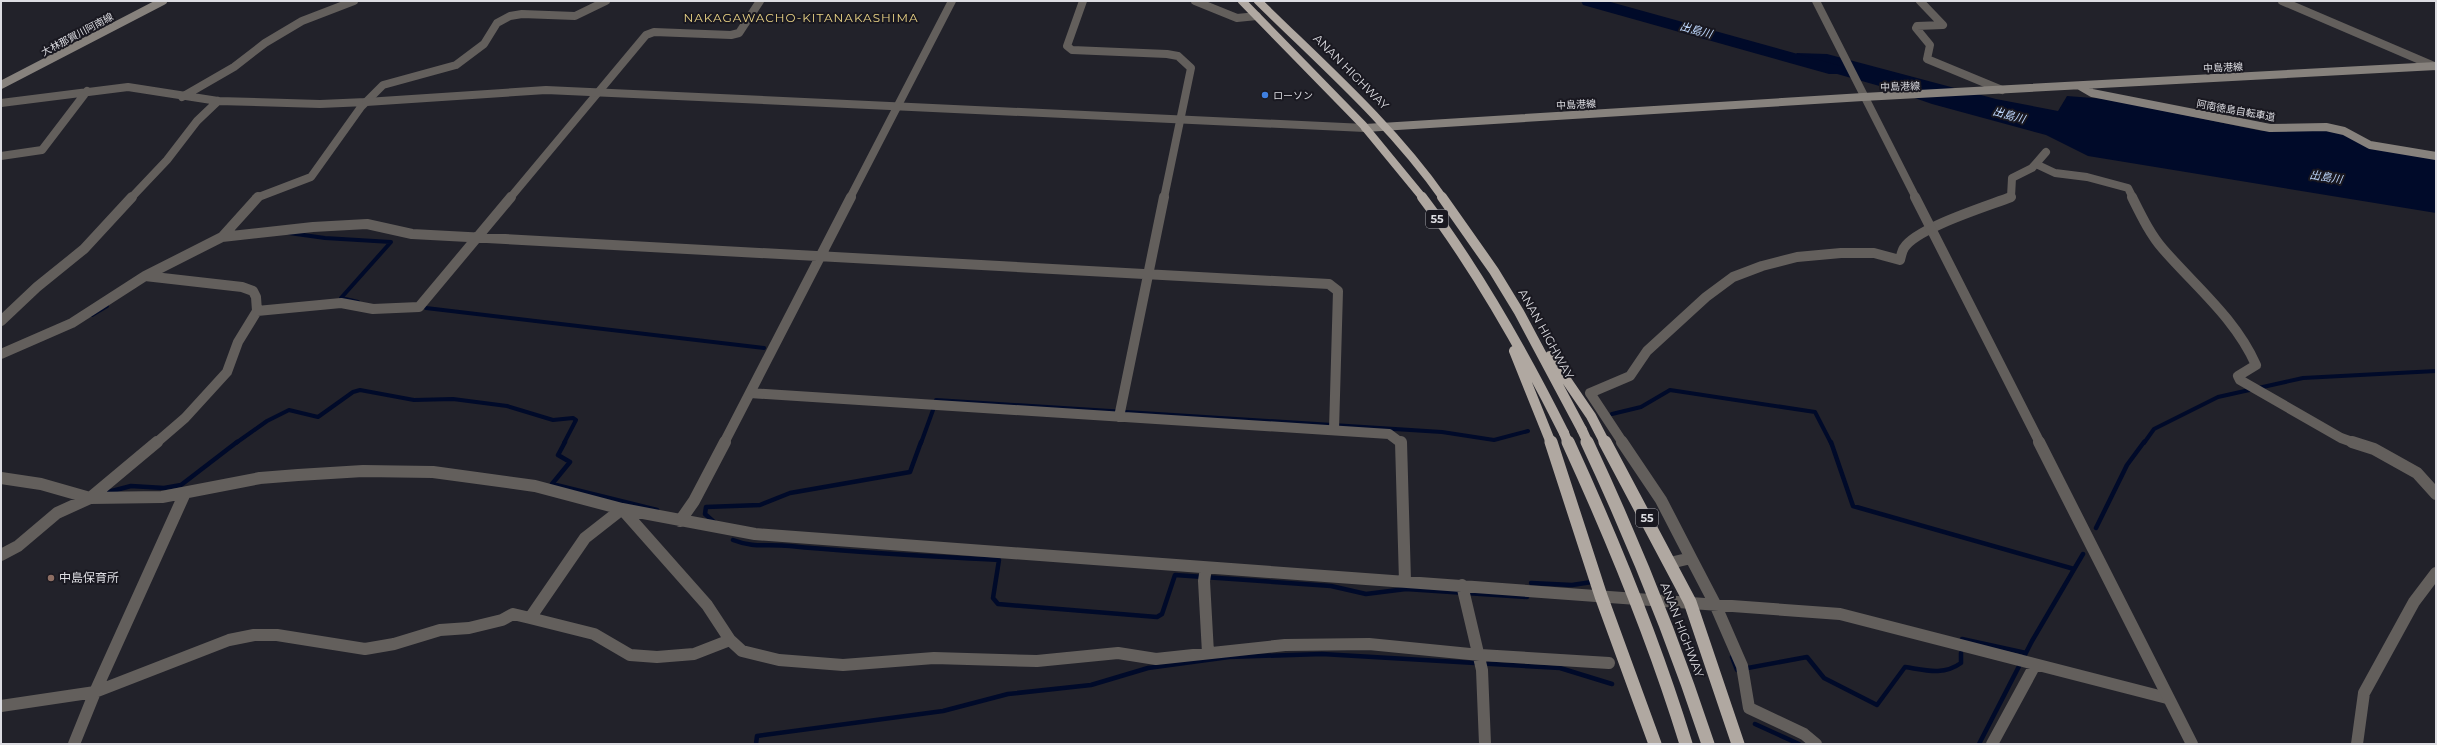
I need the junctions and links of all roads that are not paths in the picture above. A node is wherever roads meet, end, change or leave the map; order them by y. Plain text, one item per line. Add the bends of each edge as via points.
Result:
1 (163, 1) edge
2 (354, 1) edge
3 (606, 1) edge
4 (760, 1) edge
5 (952, 1) edge
6 (1083, 1) edge
7 (1195, 1) edge
8 (1242, 1) edge
9 (1258, 1) edge
10 (1816, 1) edge
11 (1920, 1) edge
12 (2282, 1) edge
13 (1257, 16) junction
14 (2435, 66) edge
15 (1, 85) edge
16 (2080, 86) junction
17 (2002, 90) junction
18 (88, 91) junction
19 (598, 92) junction
20 (182, 97) junction
21 (1863, 97) junction
22 (218, 101) junction
23 (366, 102) junction
24 (1, 104) edge
25 (898, 106) junction
26 (1179, 120) junction
27 (1385, 126) junction
28 (1364, 128) junction
29 (2046, 152) dead end
30 (1, 156) edge
31 (2436, 156) edge
32 (2038, 165) junction
33 (1931, 231) junction
34 (222, 236) junction
35 (477, 236) junction
36 (822, 255) junction
37 (1147, 275) junction
38 (147, 277) junction
39 (257, 311) junction
40 (1519, 312) junction
41 (1500, 316) junction
42 (1, 321) edge
43 (1, 354) edge
44 (750, 393) junction
45 (1119, 413) junction
46 (1334, 427) junction
47 (1, 478) edge
48 (185, 494) junction
49 (2436, 494) edge
50 (90, 498) junction
51 (622, 508) junction
52 (680, 521) junction
53 (1, 555) edge
54 (1691, 558) junction
55 (1670, 563) junction
56 (2436, 573) edge
57 (1205, 574) junction
58 (1405, 581) junction
59 (1463, 590) junction
60 (1601, 596) junction
61 (1690, 602) junction
62 (1715, 604) junction
63 (530, 618) junction
64 (730, 640) junction
65 (1208, 653) junction
66 (1481, 661) junction
67 (1609, 663) dead end
68 (2032, 664) junction
69 (95, 692) junction
70 (2167, 698) junction
71 (1, 706) edge
72 (74, 744) edge
73 (1484, 744) edge
74 (1655, 744) edge
75 (1686, 744) edge
76 (1708, 744) edge
77 (1738, 744) edge
78 (1816, 744) edge
79 (1992, 744) edge
80 (2192, 744) edge
81 (2357, 744) edge

1 - 15 main road, 大林那賀川阿南線
2 - 20 street via 297,24 265,43 234,67
3 - 23 street via 575,16 522,14 501,20 484,44 456,65 390,82 383,85
4 - 19 street via 739,33 731,35 654,32 646,35
5 - 25 street
6 - 26 street via 1067,46 1072,50 1167,54 1178,56 1188,64 1191,68
7 - 13 street via 1237,18
8 - 13 highway, 55
9 - 27 highway, ANAN HIGHWAY / 55
10 - 21 street
11 - 17 street via 1943,25 1917,26 1930,45 1928,59 1989,82
12 - 14 street
13 - 28 highway, 55
14 - 16 main road, 中島港線
16 - 17 main road, 中島港線
16 - 31 main road, 阿南徳島自転車道 via 2092,93 2270,128 2326,126 2344,131 2370,145
17 - 21 main road, 中島港線
18 - 20 street via 128,87
18 - 24 street
18 - 30 street via 42,150
19 - 23 street via 531,90
19 - 25 street
19 - 35 street
20 - 22 street
21 - 27 main road, 中島港線
21 - 33 street
22 - 23 street via 320,104
22 - 42 street via 197,121 167,160 84,249 15,306
23 - 34 street via 311,177 260,196 251,202 237,222
25 - 26 street
25 - 36 street
26 - 28 street
26 - 37 street
27 - 28 main road, 中島港線
27 - 40 highway, ANAN HIGHWAY / 55 via 1420,166 1494,271
28 - 41 highway, 55 via 1400,168 1475,272
29 - 32 street
32 - 33 street via 2025,174 2012,178 2011,197 1950,220
32 - 49 street via 2055,173 2086,177 2128,188 2140,215 2163,248 2212,301 2252,351 2256,365 2238,376 2240,380 2341,438 2374,448 2417,473
33 - 54 street via 1913,239 1904,248 1900,260 1874,253 1797,257 1733,277 1706,297 1647,351 1630,376 1590,393 1661,500
33 - 70 street
34 - 35 street via 298,227 368,224 397,232
34 - 38 street
35 - 36 street
35 - 39 street via 419,307 373,309 341,303
36 - 37 street
36 - 44 street
37 - 45 street
37 - 46 street via 1329,284 1338,291
38 - 39 street via 253,290
38 - 43 street via 72,322
39 - 50 street via 238,342 227,372 185,418
40 - 55 highway, 55 via 1591,416
40 - 76 highway, ANAN HIGHWAY / 55, bridge via 1582,430 1624,519 1669,631
41 - 60 highway, 55 via 1549,437
41 - 75 highway, 55, bridge via 1544,392 1607,524 1648,630
44 - 45 street
44 - 52 street via 694,502
45 - 46 street
46 - 58 street via 1389,434 1401,442
47 - 50 street via 41,484
48 - 50 street
48 - 51 street via 260,478 363,471 433,472 536,486
48 - 69 street
50 - 53 street via 57,513 18,546
51 - 52 street
51 - 63 street via 585,538
51 - 64 street via 707,605
52 - 57 street via 762,535
54 - 55 street
54 - 62 street
55 - 61 highway, 55
56 - 81 street via 2414,602 2364,693
57 - 58 street
57 - 65 street
58 - 59 street
59 - 60 street
59 - 66 street
60 - 61 street
60 - 74 highway, 55
61 - 62 street
61 - 77 highway, 55
62 - 68 street via 1840,614
62 - 78 street via 1744,670 1749,708 1804,734
63 - 64 street via 594,634 630,655 657,657 694,654
63 - 69 street via 513,614 502,620 469,628 440,630 394,644 364,649 277,635 254,635 229,640
64 - 65 street via 742,651 779,660 842,665 934,658 1037,661 1118,653 1156,659
65 - 66 street via 1285,645 1369,644
66 - 67 street
66 - 73 street
68 - 70 street
68 - 79 street
69 - 71 street
69 - 72 street
70 - 80 street

